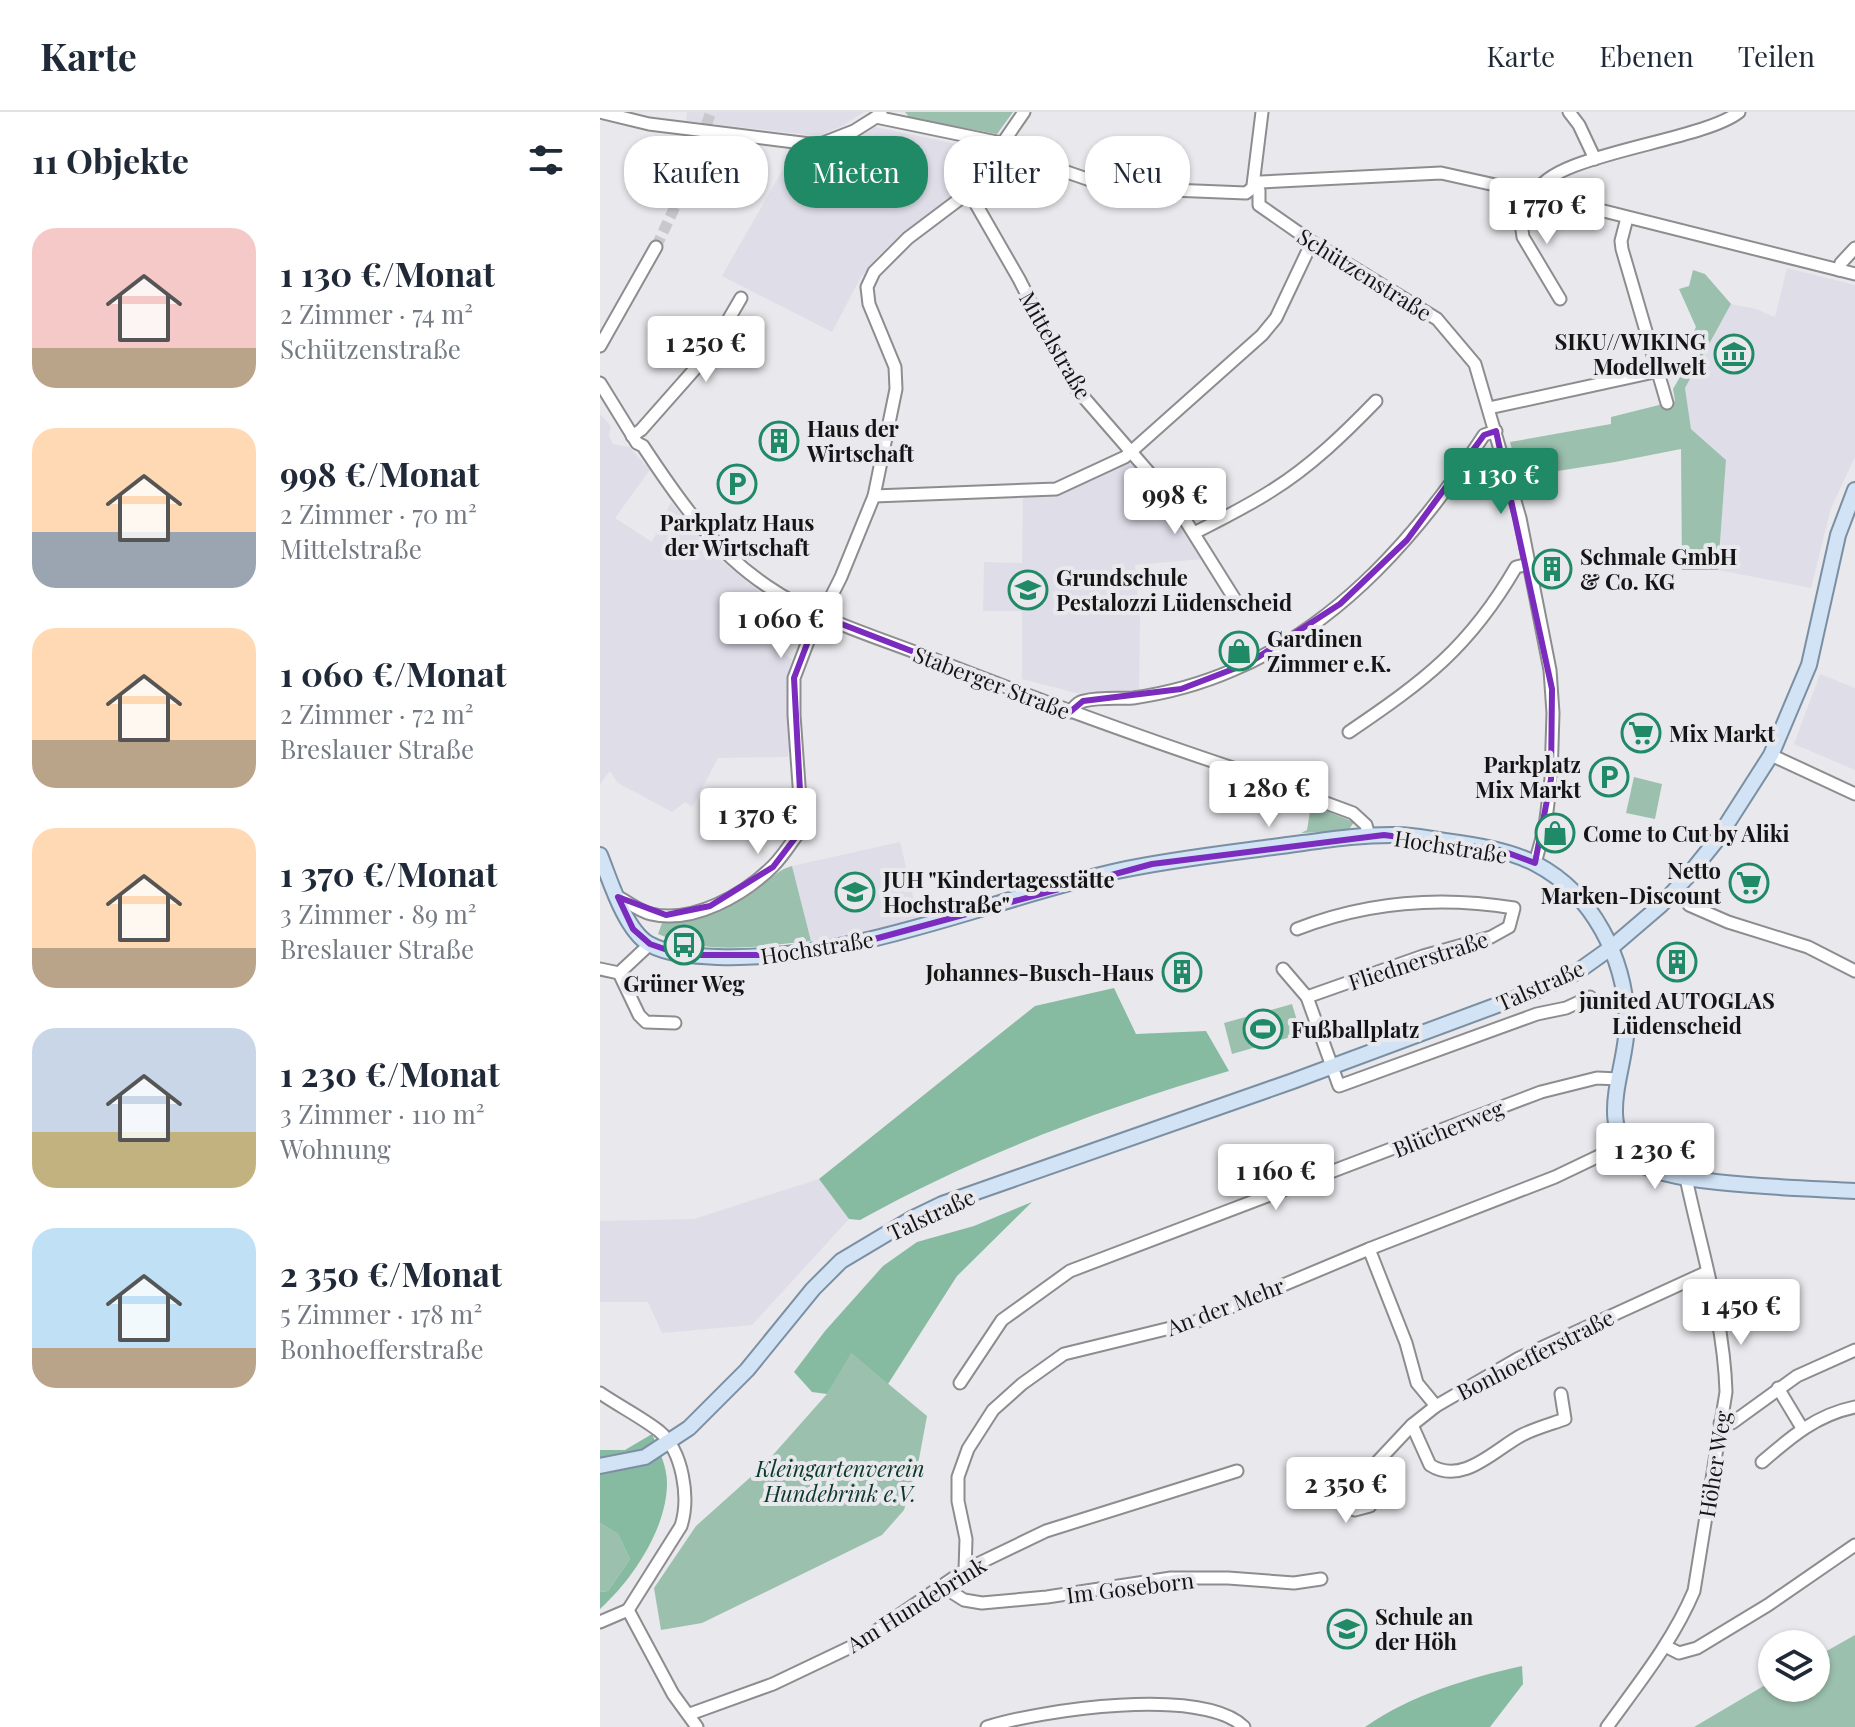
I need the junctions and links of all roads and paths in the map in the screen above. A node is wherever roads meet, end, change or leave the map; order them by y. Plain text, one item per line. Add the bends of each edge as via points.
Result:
1 (600, 112) edge
2 (1024, 112) edge
3 (1262, 112) edge
4 (1569, 112) edge
5 (1739, 112) edge
6 (879, 115) edge
7 (971, 136) edge
8 (1007, 136) edge
9 (1595, 159) junction
10 (1069, 172) edge
11 (1255, 187) junction
12 (1532, 193) junction
13 (948, 208) edge
14 (978, 208) edge
15 (1627, 218) junction
16 (1312, 242) junction
17 (656, 247) tunnel mouth
18 (1855, 248) edge
19 (1839, 270) junction
20 (1855, 274) edge
21 (741, 298) dead end
22 (1560, 299) dead end
23 (600, 346) edge
24 (1659, 371) junction
25 (600, 383) edge
26 (1376, 401) dead end
27 (1667, 403) dead end
28 (1489, 408) junction
29 (1496, 431) junction
30 (632, 436) junction
31 (1130, 453) junction
32 (1855, 490) edge
33 (874, 496) junction
34 (1194, 533) junction
35 (1529, 564) junction
36 (1239, 606) dead end
37 (818, 615) junction
38 (1070, 712) junction
39 (1349, 732) dead end
40 (1771, 755) junction
41 (1855, 794) edge
42 (1369, 836) junction
43 (600, 855) edge
44 (1535, 863) junction
45 (618, 897) junction
46 (1689, 905) dead end
47 (1297, 929) dead end
48 (650, 944) junction
49 (1612, 947) junction
50 (600, 969) edge
51 (1283, 969) dead end
52 (1855, 971) edge
53 (619, 973) junction
54 (1307, 997) junction
55 (1590, 997) dead end
56 (675, 1023) dead end
57 (1331, 1067) junction
58 (1618, 1079) junction
59 (1622, 1145) junction
60 (1686, 1178) junction
61 (1855, 1191) edge
62 (1369, 1249) junction
63 (1707, 1272) junction
64 (1855, 1350) edge
65 (960, 1383) dead end
66 (1778, 1388) junction
67 (600, 1393) edge
68 (1561, 1394) dead end
69 (1436, 1406) junction
70 (1855, 1407) edge
71 (1720, 1423) junction
72 (1412, 1425) junction
73 (1802, 1428) junction
74 (669, 1443) junction
75 (1762, 1462) dead end
76 (1379, 1463) dead end
77 (600, 1466) edge
78 (1237, 1471) dead end
79 (1855, 1545) edge
80 (965, 1570) junction
81 (1321, 1579) dead end
82 (942, 1586) junction
83 (628, 1610) junction
84 (600, 1622) edge
85 (1665, 1646) junction
86 (690, 1714) junction
87 (697, 1727) edge
88 (987, 1727) edge
89 (1244, 1727) edge
90 (1607, 1727) edge

1 - 6 street via 649,124 818,145
2 - 8 street
3 - 11 street
4 - 9 street
5 - 9 street via 1720,125
6 - 7 street
9 - 12 street via 1554,173
10 - 11 street via 1146,189 1246,193
11 - 12 street via 1260,182 1441,173
11 - 16 street, Schützenstraße via 1259,205
12 - 15 street
12 - 22 street via 1521,223 1523,237
13 - 33 street via 908,238 874,272 867,287 897,385
14 - 31 street, Mittelstraße via 1073,385
15 - 19 street
15 - 24 street via 1622,249
16 - 28 street, Schützenstraße via 1437,319 1475,364
16 - 31 street via 1276,318 1262,335
17 - 23 street
18 - 19 street
19 - 20 street
21 - 30 street via 709,353
24 - 27 street
24 - 28 street
25 - 30 street, Staberger Straße
26 - 34 street via 1295,475
28 - 29 street, Schützenstraße
29 - 35 street, Schützenstraße
29 - 38 street via 1484,435 1444,495 1390,558 1340,604 1287,640 1233,671 1181,689 1083,701
30 - 37 street, Staberger Straße via 695,521 729,555 765,585
31 - 33 street via 1056,489
31 - 34 street, Mittelstraße via 1172,499
32 - 40 main road, Talstraße via 1838,535 1809,665
33 - 37 street via 841,577
34 - 36 street, Mittelstraße
35 - 39 street via 1516,567 1492,608 1452,654
35 - 44 street, Schützenstraße via 1547,647 1553,713 1548,813
37 - 38 street, Staberger Straße
37 - 45 street via 794,678 799,832 754,883 702,910 650,913
38 - 42 street, Staberger Straße via 1353,813
40 - 41 street
40 - 49 main road, Talstraße via 1687,877
42 - 44 main road, Hochstraße via 1454,842
42 - 48 main road, Hochstraße via 1152,864 813,951 711,957
43 - 45 main road
44 - 49 main road, Hochstraße via 1567,886
45 - 48 main road via 633,929
46 - 52 street via 1808,947
47 - 54 street, Fliednerstraße via 1395,904 1455,901 1514,908 1509,927 1491,937
48 - 53 street
49 - 57 main road, Talstraße via 1577,972 1535,991
49 - 58 main road, Hochstraße via 1627,1019
50 - 53 street
51 - 54 street
53 - 56 street via 646,1022
54 - 57 street
55 - 57 street, Talstraße via 1339,1086
57 - 74 main road, Talstraße via 942,1204 902,1224 841,1261 747,1370
58 - 59 main road, Hochstraße via 1615,1120
58 - 65 street, Blücherweg via 1575,1081 1529,1096 1070,1271 1002,1320
59 - 60 main road via 1652,1171
59 - 62 street, An der Mehr via 1555,1177
60 - 61 main road
60 - 63 street, Höher Weg
62 - 69 street via 1417,1383
62 - 80 street, An der Mehr via 1195,1322 1064,1354 1022,1384 993,1410 961,1464 958,1501 966,1539
63 - 69 street, Bonhoefferstraße via 1519,1358
63 - 71 street, Höher Weg via 1725,1360
64 - 66 street
66 - 71 street via 1732,1423
66 - 73 street
67 - 74 street
68 - 72 street via 1565,1419 1521,1435 1462,1471 1430,1465
69 - 72 street, Bonhoefferstraße
70 - 73 street
71 - 85 street, Höher Weg via 1694,1591
72 - 76 street, Bonhoefferstraße
73 - 75 street
74 - 77 main road, Talstraße via 645,1457
74 - 83 street via 684,1486 683,1518
78 - 80 street, Am Hundebrink via 1046,1531
79 - 85 street via 1697,1648 1679,1653
80 - 82 street, Am Hundebrink
81 - 82 street, Im Goseborn via 1294,1583 1171,1578 982,1603 964,1600
82 - 86 street, Am Hundebrink via 857,1644 773,1684
83 - 84 street
83 - 86 street via 673,1694
85 - 90 street, Höher Weg
86 - 87 street
88 - 89 street via 1117,1705 1197,1708 1219,1712

